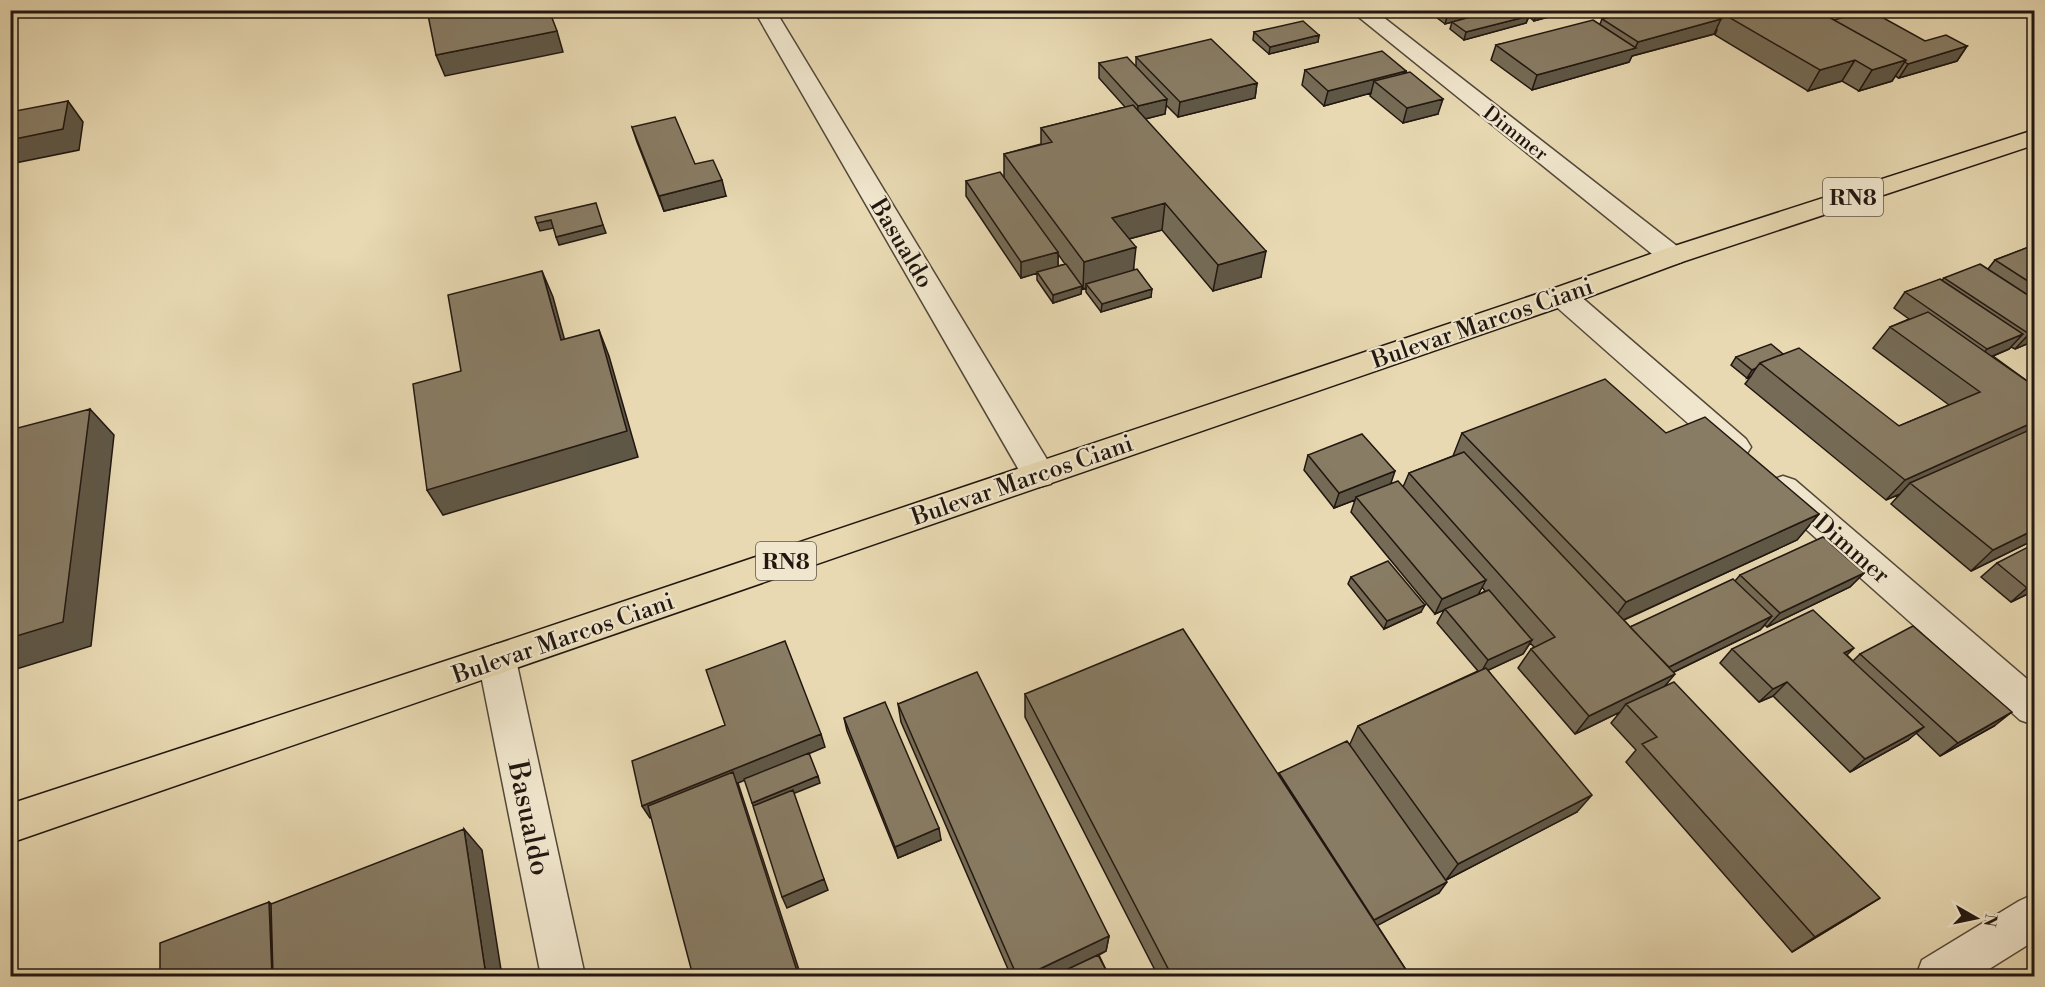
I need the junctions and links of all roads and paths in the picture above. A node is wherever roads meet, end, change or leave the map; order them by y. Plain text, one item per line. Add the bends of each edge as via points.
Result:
1 (764, 10) edge
2 (1360, 10) edge
3 (2034, 137) edge
4 (1672, 256) junction
5 (1562, 296) junction
6 (1039, 475) junction
7 (497, 660) junction
8 (2034, 708) edge
9 (10, 824) edge
10 (2034, 916) edge
11 (563, 976) edge
12 (1938, 976) edge

1 - 6 street, Basualdo
2 - 4 street, Dimmer
3 - 4 highway, Bulevar Marcos Ciani / RN8
4 - 5 highway, Bulevar Marcos Ciani / RN8
5 - 6 highway, Bulevar Marcos Ciani / RN8
5 - 8 street, Dimmer
6 - 7 highway, Bulevar Marcos Ciani / RN8
7 - 9 highway, Bulevar Marcos Ciani / RN8
7 - 11 street, Basualdo
10 - 12 street

